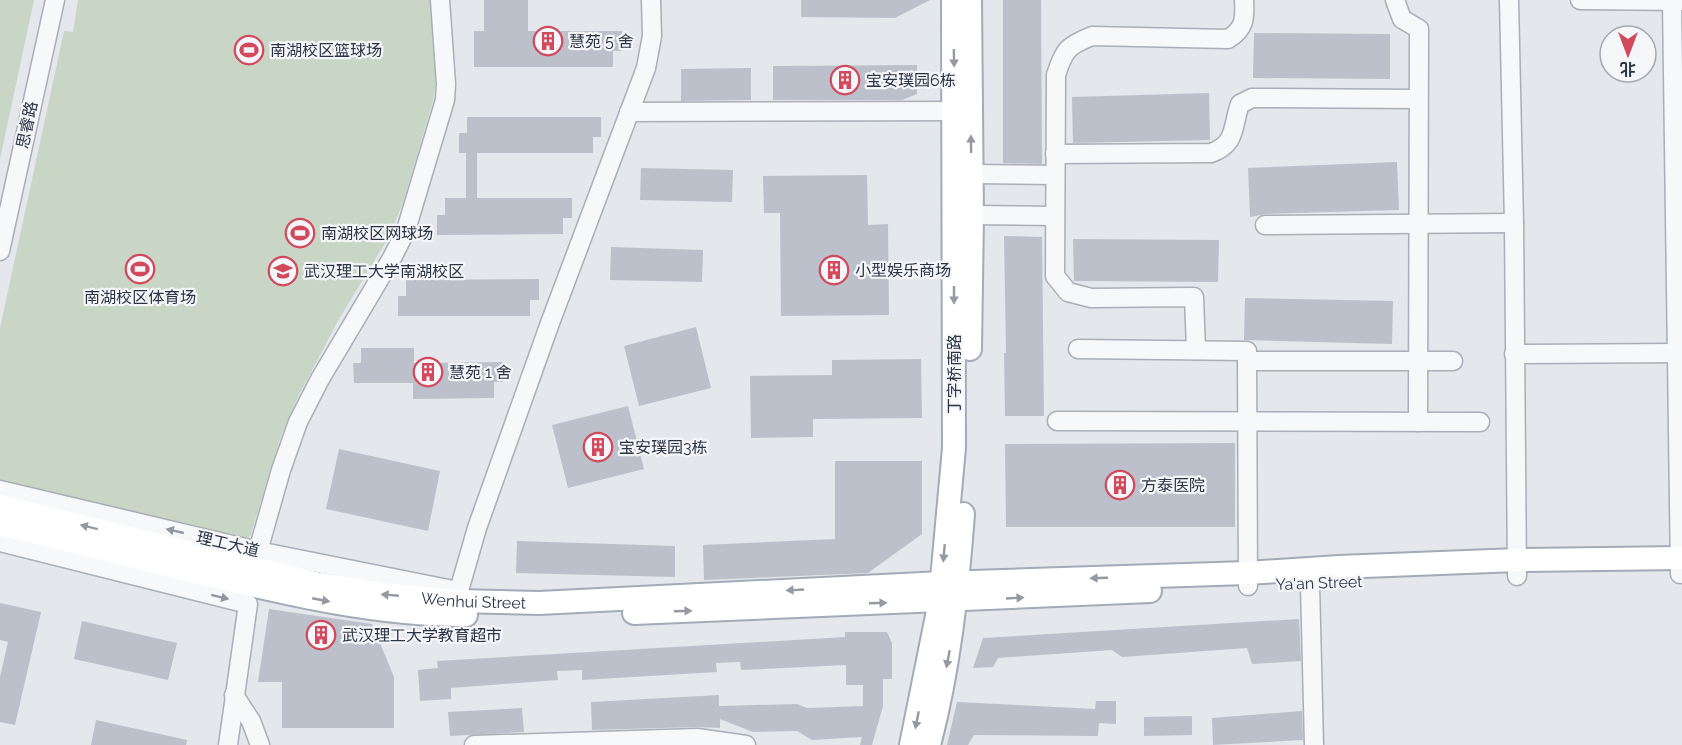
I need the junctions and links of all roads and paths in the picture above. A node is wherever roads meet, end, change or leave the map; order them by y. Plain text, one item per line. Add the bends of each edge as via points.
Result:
1 (55, 0) edge
2 (440, 0) edge
3 (651, 0) edge
4 (953, 0) edge
5 (970, 0) edge
6 (1244, 0) edge
7 (1395, 0) edge
8 (1509, 0) edge
9 (1580, 0) edge
10 (1672, 1) edge
11 (1682, 1) edge
12 (1418, 99) junction
13 (963, 111) junction
14 (629, 112) junction
15 (1055, 154) junction
16 (972, 174) junction
17 (1055, 175) junction
18 (972, 215) junction
19 (1055, 216) junction
20 (1418, 224) junction
21 (1514, 224) junction
22 (1265, 225) dead end
23 (0, 250) edge
24 (1078, 349) dead end
25 (1196, 350) junction
26 (1679, 353) edge
27 (1514, 354) junction
28 (1247, 361) junction
29 (1418, 361) junction
30 (1453, 361) dead end
31 (1057, 421) dead end
32 (1247, 421) junction
33 (1418, 422) junction
34 (1480, 422) dead end
35 (0, 490) edge
36 (0, 506) edge
37 (0, 524) edge
38 (0, 542) edge
39 (258, 551) junction
40 (1681, 566) edge
41 (1517, 568) junction
42 (1247, 579) junction
43 (1310, 584) junction
44 (949, 592) junction
45 (457, 596) junction
46 (234, 695) junction
47 (590, 743) edge
48 (228, 745) edge
49 (261, 745) edge
50 (474, 745) edge
51 (746, 745) edge
52 (911, 745) edge
53 (929, 745) edge
54 (1314, 745) edge

1 - 23 street, 思睿路
2 - 39 street via 445,100 412,214 400,244 298,422
3 - 14 street via 652,36 646,68
4 -> 13 main road, 丁字桥南路
5 - 13 main road, 丁字桥南路
6 - 15 street via 1242,27 1228,39 1092,36 1073,44 1062,57 1056,75
7 - 12 street via 1402,20 1419,29
8 - 21 street
9 - 10 street
10 - 11 street
10 - 26 street
12 - 15 street via 1252,98 1240,104 1230,141 1211,153
12 - 20 street
13 - 14 street
16 -> 13 main road, 丁字桥南路
13 -> 44 main road, 丁字桥南路
14 - 45 street via 477,528
15 - 17 street
16 - 17 street
16 - 18 main road, 丁字桥南路
17 - 19 street
18 - 19 street
18 - 44 main road, 丁字桥南路 via 968,448
19 - 25 street via 1055,276 1060,285 1068,292 1091,298 1194,297
20 - 21 street
20 - 22 street
20 - 29 street
21 - 27 street
24 - 25 street
25 - 28 street via 1247,351
26 - 27 street
26 - 40 street
27 - 41 street
28 - 29 street
28 - 32 street
29 - 30 street
29 - 33 street
31 - 32 street
32 - 33 street
32 - 42 street
33 - 34 street
39 -> 35 street, 理工大道
45 -> 36 main road, Wenhui Street via 382,594 315,583
37 -> 44 main road, Wenhui Street via 284,593 424,615 573,616
38 -> 46 street via 248,604
39 - 45 street, 理工大道
40 - 41 main road, Ya'an Street
41 - 42 main road, Ya'an Street via 1339,567
41 - 43 main road, Ya'an Street
42 - 43 main road, Ya'an Street
42 - 44 main road, Ya'an Street
43 - 54 street
44 -> 45 main road, Wenhui Street via 539,603
44 -> 52 main road, 丁字桥南路
44 -> 53 main road, 丁字桥南路 via 943,684
46 - 48 street
46 - 49 street
47 - 50 street
47 - 51 street via 697,738

